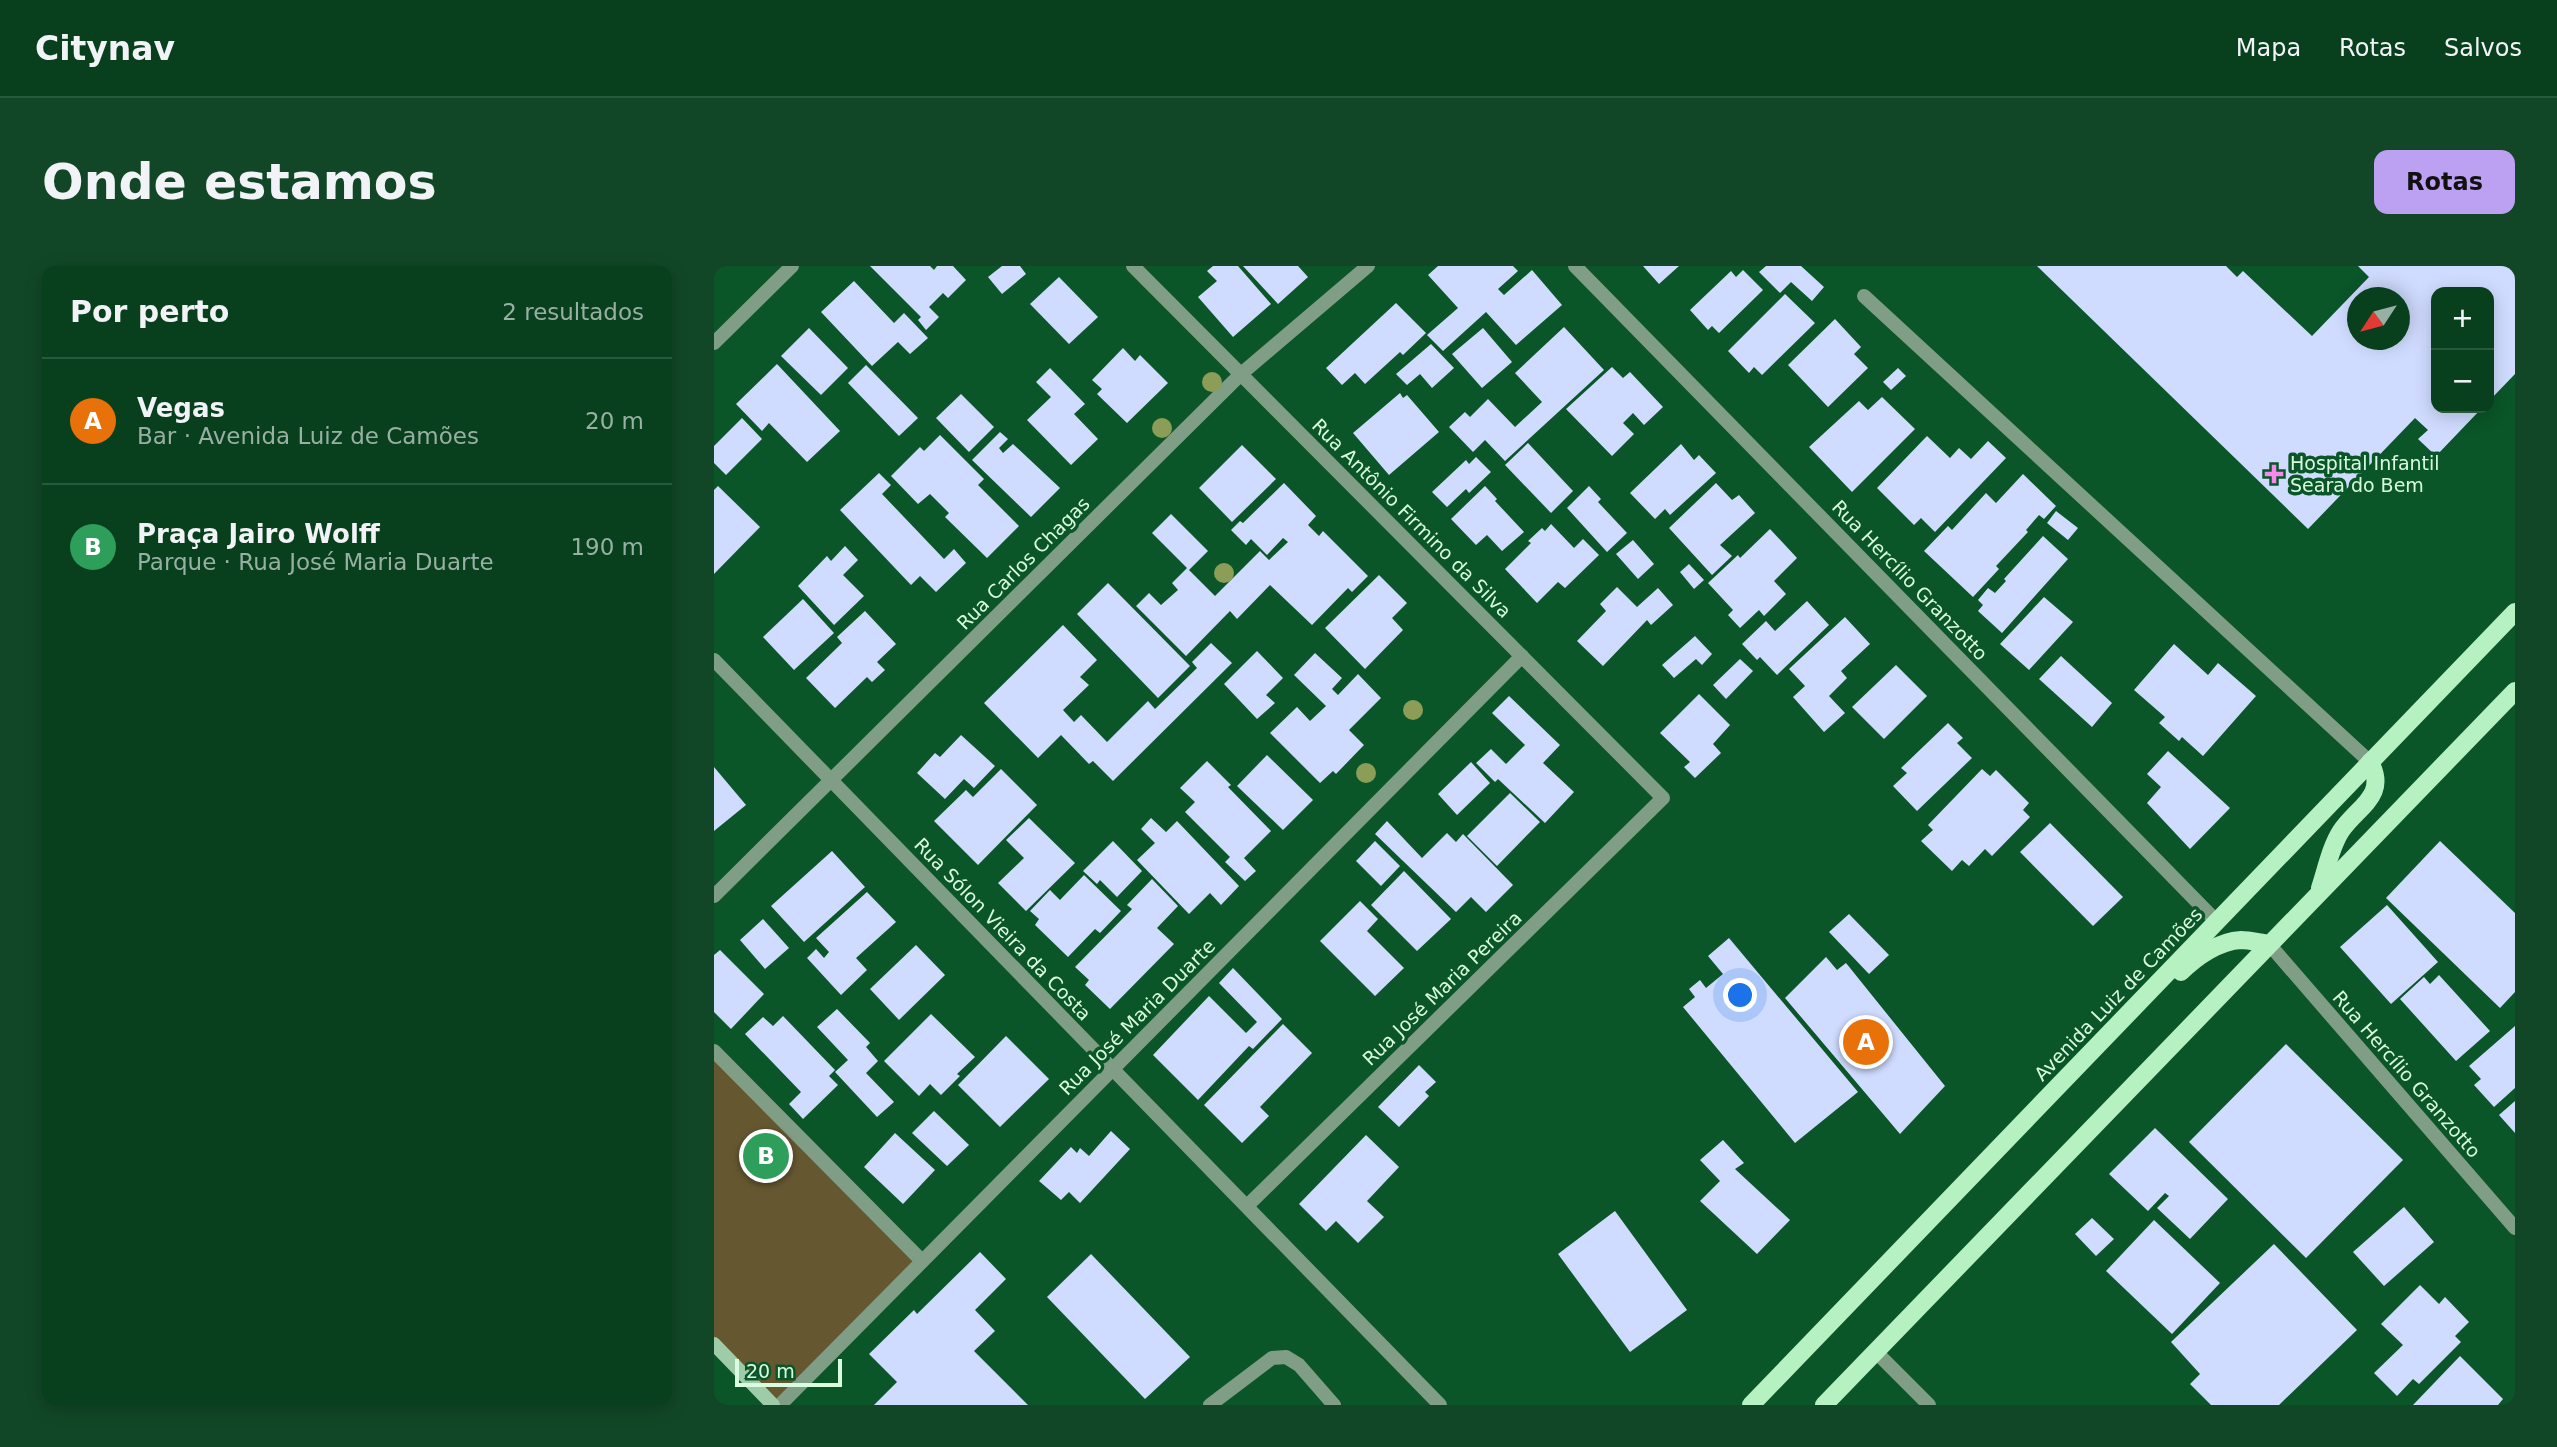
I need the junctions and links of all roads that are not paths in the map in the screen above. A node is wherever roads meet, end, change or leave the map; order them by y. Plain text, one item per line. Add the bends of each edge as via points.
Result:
1 (792, 266) edge
2 (1133, 266) edge
3 (1368, 266) edge
4 (1575, 266) edge
5 (1864, 296) dead end
6 (714, 343) edge
7 (1241, 374) junction
8 (2515, 612) edge
9 (1522, 656) junction
10 (714, 660) edge
11 (2515, 691) edge
12 (2370, 762) junction
13 (831, 780) junction
14 (1663, 798) joint
15 (2318, 894) junction
16 (714, 896) edge
17 (2217, 922) junction
18 (2269, 944) junction
19 (714, 1051) edge
20 (1113, 1069) junction
21 (2023, 1123) junction
22 (1247, 1206) junction
23 (2515, 1228) edge
24 (922, 1261) junction
25 (714, 1344) edge
26 (1875, 1352) junction
27 (774, 1405) edge
28 (780, 1405) edge
29 (1210, 1405) edge
30 (1335, 1405) edge
31 (1440, 1405) edge
32 (1751, 1405) edge
33 (1824, 1405) edge
34 (1929, 1405) edge

1 - 6 street
2 - 7 street, Rua Antônio Firmino da Silva
3 - 7 street, Rua Carlos Chagas
4 - 17 street, Rua Hercílio Granzotto
5 - 12 street
7 - 9 street, Rua Antônio Firmino da Silva
7 - 13 street, Rua Carlos Chagas
8 - 12 main road, Avenida Luiz de Camões
9 - 14 street, Rua Antônio Firmino da Silva
9 - 20 street, Rua José Maria Duarte
10 - 13 street, Rua Sólon Vieira da Costa
11 - 15 main road
12 - 15 main road via 2377,784 2340,832
12 - 17 main road, Avenida Luiz de Camões
13 - 16 street, Rua Carlos Chagas
13 - 20 street, Rua Sólon Vieira da Costa
14 - 22 street, Rua José Maria Pereira
15 - 18 main road
17 - 21 main road, Avenida Luiz de Camões
18 - 21 main road via 2240,940 2217,946 2191,963 2112,1044
18 - 23 street, Rua Hercílio Granzotto
18 - 26 main road
19 - 24 street
20 - 22 street, Rua Sólon Vieira da Costa
20 - 24 street, Rua José Maria Duarte
21 - 32 main road, Avenida Luiz de Camões
22 - 31 street, Rua Sólon Vieira da Costa
24 - 28 street, Rua José Maria Duarte
25 - 27 main road
26 - 33 main road
26 - 34 street
29 - 30 street via 1272,1358 1286,1357

